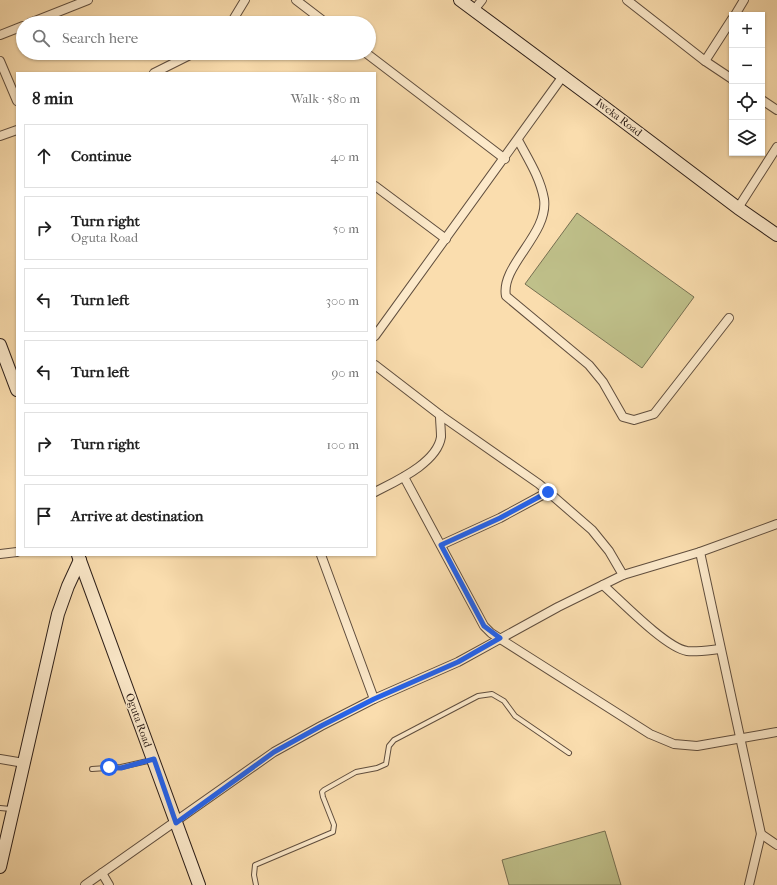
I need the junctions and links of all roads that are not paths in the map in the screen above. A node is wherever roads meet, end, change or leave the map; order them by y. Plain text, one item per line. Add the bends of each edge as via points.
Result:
1 (88, 0) edge
2 (245, 0) edge
3 (296, 0) edge
4 (460, 0) edge
5 (482, 0) edge
6 (627, 0) edge
7 (744, 0) edge
8 (474, 10) junction
9 (737, 12) edge
10 (48, 16) edge
11 (235, 16) edge
12 (317, 16) edge
13 (729, 24) edge
14 (16, 29) edge
15 (0, 35) edge
16 (180, 60) edge
17 (375, 60) edge
18 (0, 61) edge
19 (705, 61) junction
20 (156, 72) edge
21 (563, 76) junction
22 (729, 77) edge
23 (16, 99) edge
24 (765, 102) edge
25 (777, 110) edge
26 (16, 130) edge
27 (0, 136) edge
28 (518, 140) junction
29 (777, 147) edge
30 (504, 159) junction
31 (376, 187) edge
32 (738, 208) junction
33 (777, 235) edge
34 (446, 239) junction
35 (729, 318) dead end
36 (376, 335) edge
37 (0, 345) edge
38 (376, 366) edge
39 (16, 387) edge
40 (440, 415) junction
41 (404, 477) junction
42 (376, 491) edge
43 (548, 492) junction
44 (777, 524) edge
45 (441, 545) junction
46 (16, 552) edge
47 (700, 552) junction
48 (0, 554) edge
49 (321, 556) edge
50 (79, 557) edge
51 (622, 575) junction
52 (603, 585) junction
53 (500, 638) junction
54 (720, 649) junction
55 (374, 699) junction
56 (777, 732) edge
57 (740, 739) junction
58 (569, 753) dead end
59 (0, 759) edge
60 (154, 759) junction
61 (24, 763) junction
62 (92, 769) dead end
63 (0, 808) edge
64 (14, 810) junction
65 (176, 823) junction
66 (761, 834) junction
67 (777, 845) edge
68 (0, 867) edge
69 (102, 873) junction
70 (85, 885) edge
71 (108, 885) edge
72 (199, 885) edge
73 (256, 885) edge
74 (749, 885) edge

1 - 10 street
2 - 11 street
3 - 12 street
4 - 8 main road, Iweka Road
5 - 8 street
6 - 19 street
7 - 9 street
8 - 21 main road, Iweka Road
13 - 19 street
14 - 15 street
16 - 20 street
17 - 30 street
18 - 23 street
19 - 22 street
21 - 28 street
21 - 32 main road, Iweka Road
24 - 25 street
26 - 27 street
28 - 30 street
28 - 35 street via 535,171 544,199 544,208 528,245 506,280 506,296 589,365 603,382 623,417 634,420 654,414
29 - 32 street
30 - 34 street
31 - 34 street
32 - 33 main road, Iweka Road
34 - 36 street
37 - 39 main road
38 - 40 street
40 - 41 street via 437,448 424,463
40 - 43 street
41 - 42 street
41 - 45 street
43 - 45 street
43 - 51 street via 592,530 609,551
44 - 47 street
45 - 53 street via 484,626
46 - 48 street
47 - 51 street
47 - 54 street
49 - 55 street
50 - 60 main road, Oguta Road
50 - 61 main road via 58,614
51 - 52 street
52 - 53 street
52 - 54 street via 653,630 678,648 687,651
53 - 55 street via 458,662
53 - 57 street via 650,734 674,744 697,746
54 - 57 street
55 - 65 street via 274,752
56 - 57 street
57 - 66 street
58 - 73 lane via 515,716 504,701 496,696 478,696 394,740 389,746 386,764 356,772 324,790 323,797 334,825 332,832 255,865
59 - 61 street
60 - 62 lane via 121,768
60 - 65 main road, Oguta Road
61 - 64 main road
63 - 64 lane
64 - 68 main road
65 - 69 street
65 - 72 main road, Oguta Road
66 - 67 street
66 - 74 street
69 - 70 street
69 - 71 street

